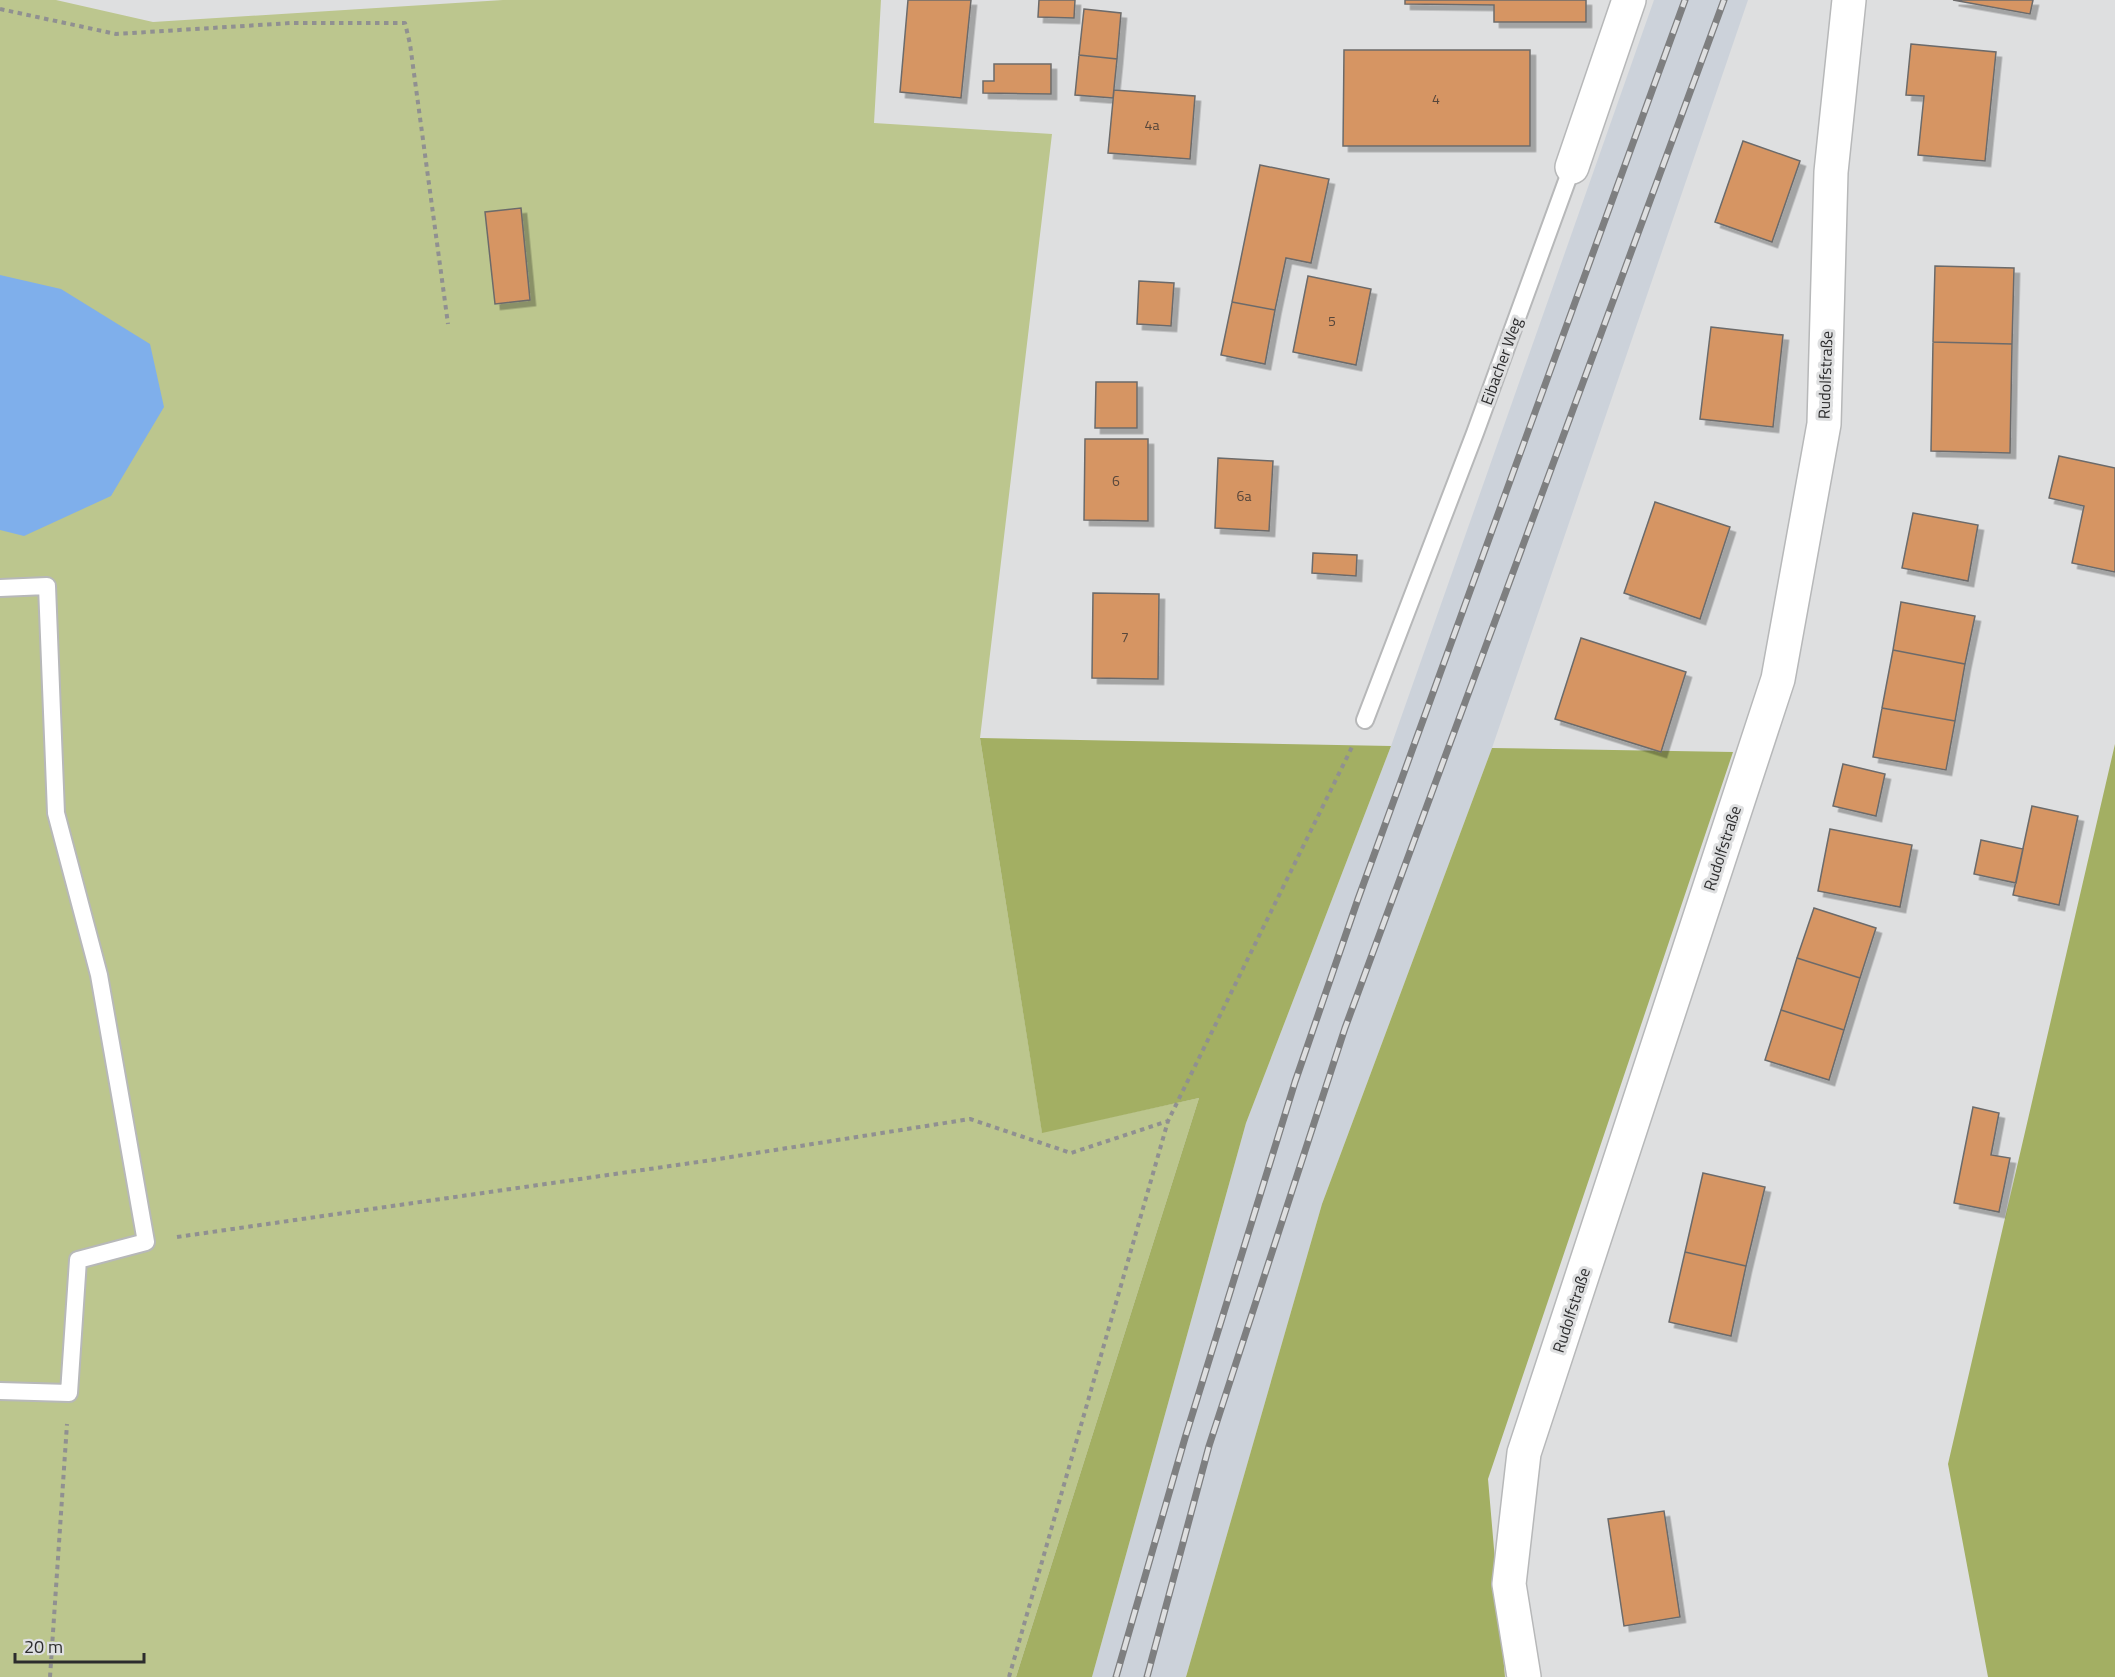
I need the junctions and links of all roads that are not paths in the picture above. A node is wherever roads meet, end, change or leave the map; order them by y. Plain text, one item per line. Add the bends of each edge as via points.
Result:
1 (1629, 0) edge
2 (1849, 0) edge
3 (1572, 167) joint
4 (0, 588) edge
5 (1365, 720) road end
6 (0, 1391) edge
7 (1524, 1677) edge

1 - 3 street, Eibacher Weg
2 - 7 street, Rudolfstraße via 1831,172 1824,424 1778,679 1524,1453 1509,1584
3 - 5 lane, Eibacher Weg
4 - 6 lane via 47,586 56,813 99,975 146,1242 78,1260 69,1393

